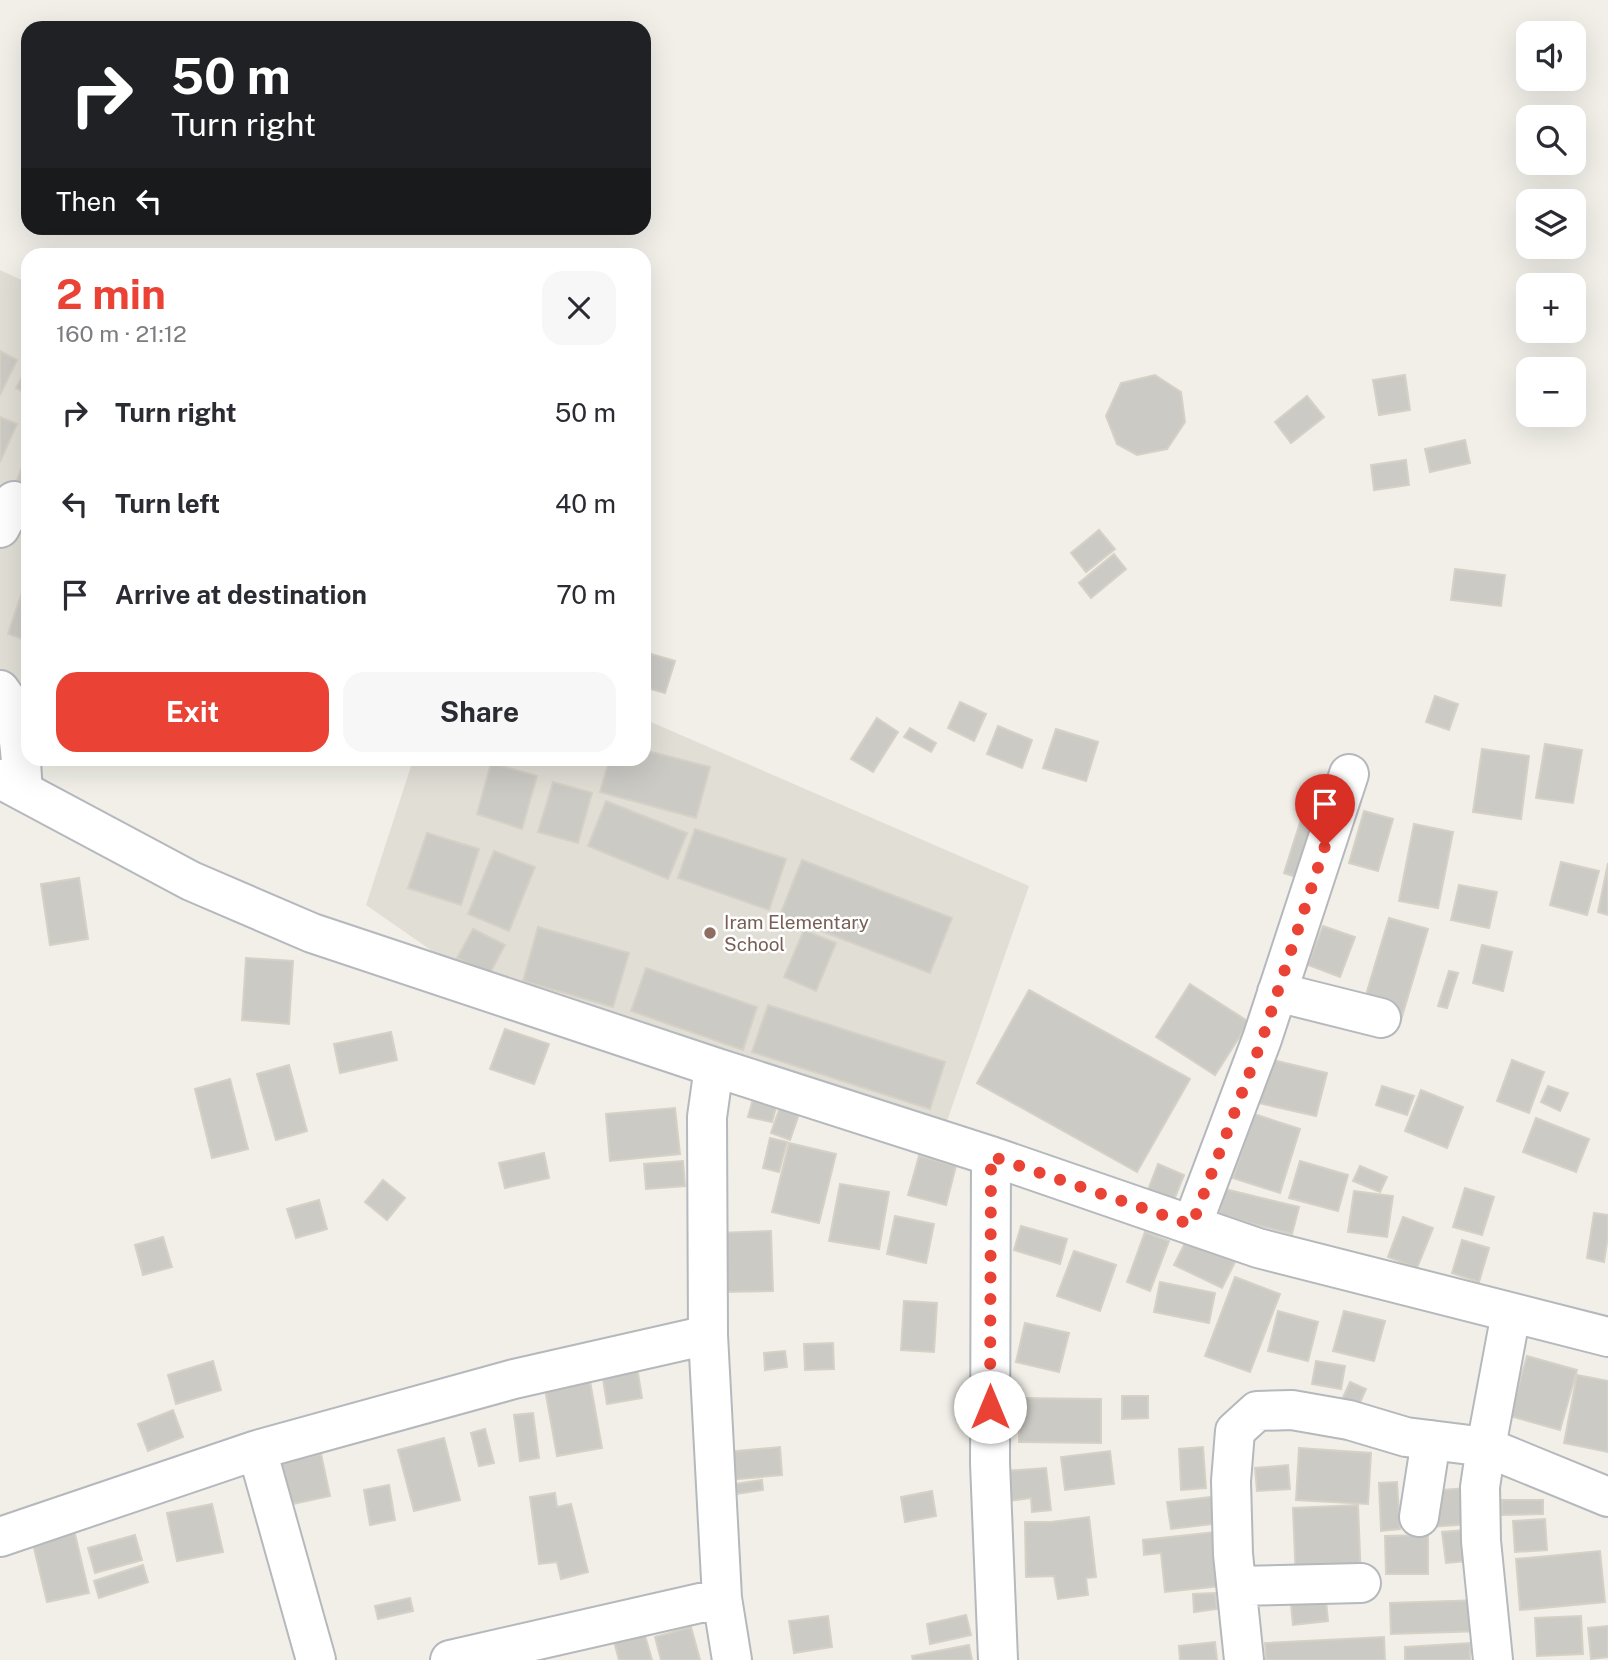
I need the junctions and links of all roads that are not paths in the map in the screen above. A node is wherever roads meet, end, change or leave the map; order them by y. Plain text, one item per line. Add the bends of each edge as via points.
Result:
1 (0, 690) edge
2 (1349, 774) dead end
3 (11, 785) edge
4 (1277, 992) junction
5 (1381, 1017) dead end
6 (714, 1066) junction
7 (991, 1156) junction
8 (1192, 1225) junction
9 (1511, 1312) junction
10 (708, 1335) junction
11 (1608, 1337) edge
12 (1431, 1440) junction
13 (1486, 1447) junction
14 (257, 1450) junction
15 (1608, 1497) edge
16 (1419, 1517) dead end
17 (0, 1537) edge
18 (1361, 1583) dead end
19 (1237, 1586) junction
20 (722, 1598) junction
21 (316, 1660) edge
22 (450, 1660) edge
23 (732, 1660) edge
24 (998, 1660) edge
25 (1244, 1660) edge
26 (1493, 1660) edge

1 - 3 street via 19,739
2 - 4 street
3 - 6 street via 191,881 312,933
4 - 5 street
4 - 8 street
6 - 7 street
6 - 10 street via 707,1117
7 - 8 street
7 - 24 street via 989,1463
8 - 9 street via 1258,1248
9 - 11 street
9 - 13 street
10 - 14 street via 514,1379
10 - 20 street
12 - 13 street
12 - 16 street
12 - 19 street via 1292,1410 1257,1411 1235,1431 1231,1481
13 - 15 street
13 - 26 street via 1480,1487 1481,1541
14 - 17 street
14 - 21 street
18 - 19 street
19 - 25 street
20 - 22 street
20 - 23 street

